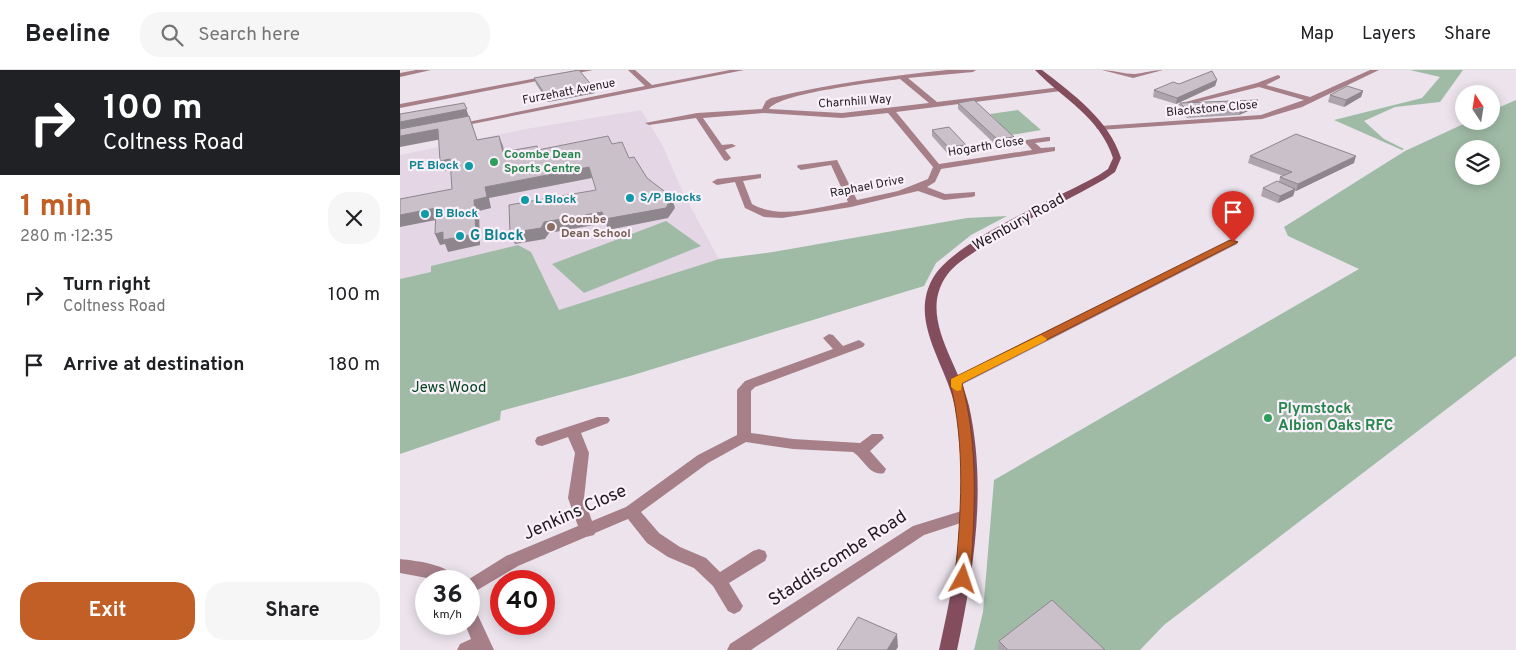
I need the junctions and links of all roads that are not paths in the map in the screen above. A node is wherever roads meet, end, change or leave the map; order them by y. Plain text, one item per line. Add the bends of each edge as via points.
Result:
1 (428, 70) edge
2 (590, 70) edge
3 (631, 70) edge
4 (741, 70) edge
5 (1038, 70) edge
6 (1105, 70) edge
7 (1160, 70) edge
8 (1376, 70) edge
9 (976, 71) edge
10 (400, 75) edge
11 (902, 77) junction
12 (1278, 77) dead end
13 (1259, 85) junction
14 (650, 87) junction
15 (1061, 89) junction
16 (1214, 96) junction
17 (978, 98) junction
18 (1309, 99) junction
19 (1222, 100) edge
20 (1006, 103) dead end
21 (934, 104) junction
22 (1182, 104) edge
23 (400, 106) edge
24 (764, 111) junction
25 (891, 111) junction
26 (697, 115) junction
27 (649, 123) dead end
28 (447, 127) edge
29 (1100, 128) junction
30 (1047, 139) dead end
31 (732, 146) dead end
32 (720, 148) junction
33 (1052, 149) dead end
34 (1039, 151) junction
35 (727, 158) dead end
36 (846, 160) dead end
37 (834, 162) junction
38 (801, 167) dead end
39 (937, 167) junction
40 (758, 176) dead end
41 (738, 179) junction
42 (717, 182) dead end
43 (920, 188) junction
44 (973, 195) dead end
45 (853, 202) junction
46 (1233, 242) dead end
47 (829, 338) dead end
48 (859, 344) dead end
49 (841, 351) junction
50 (956, 382) junction
51 (603, 420) dead end
52 (573, 431) junction
53 (744, 437) junction
54 (877, 438) dead end
55 (542, 441) dead end
56 (861, 450) junction
57 (878, 469) dead end
58 (631, 511) junction
59 (968, 515) junction
60 (588, 531) junction
61 (759, 556) dead end
62 (400, 566) edge
63 (429, 570) edge
64 (480, 581) edge
65 (719, 581) junction
66 (734, 606) dead end
67 (484, 646) edge
68 (466, 650) edge
69 (736, 650) edge
70 (948, 650) edge

1 - 10 street
2 - 23 street
3 - 14 street
4 - 14 street, Furzehatt Avenue
5 - 15 street, Wembury Road
6 - 7 street via 1124,78
8 - 18 street, Blackstone Close
9 - 11 street
11 - 21 street
11 - 24 street via 787,96 769,103
12 - 13 street
13 - 16 street
13 - 18 street
14 - 28 street, Furzehatt Avenue
15 - 17 street, Charnhill Way
15 - 29 street, Wembury Road
16 - 19 street
16 - 22 street
17 - 20 street via 986,106
17 - 21 street, Charnhill Way
18 - 29 street, Blackstone Close via 1262,117
21 - 25 street, Charnhill Way
24 - 25 street, Charnhill Way via 825,117
24 - 26 street, Charnhill Way
25 - 39 street
26 - 27 street, Charnhill Way
26 - 32 street
29 - 50 street, Wembury Road via 1116,152 1112,170 991,236 946,268 932,288 929,315
30 - 34 street, Hogarth Close via 1029,142
31 - 32 street
32 - 35 street
33 - 34 street, Hogarth Close
34 - 39 street, Hogarth Close
36 - 37 street
37 - 38 street
37 - 45 street
39 - 43 street, Raphael Drive via 930,183
40 - 41 street
41 - 42 street
41 - 45 street, Raphael Drive via 748,206 770,215
43 - 44 street via 944,197
43 - 45 street, Raphael Drive
46 - 50 street
47 - 49 street
48 - 49 street
49 - 53 street via 750,384 744,390
50 - 59 street, Wembury Road via 967,447
51 - 52 street
52 - 55 street
52 - 60 street via 582,453 576,498
53 - 56 street via 793,444 842,445
53 - 58 street, Jenkins Close via 703,459
54 - 56 street
56 - 57 street
58 - 60 street, Jenkins Close
58 - 65 street via 653,538 700,563
59 - 69 street, Staddiscombe Road via 919,530
59 - 70 street, Wembury Road via 963,579
60 - 64 street, Jenkins Close via 512,561
61 - 65 street
62 - 63 street
65 - 66 street
67 - 68 street

